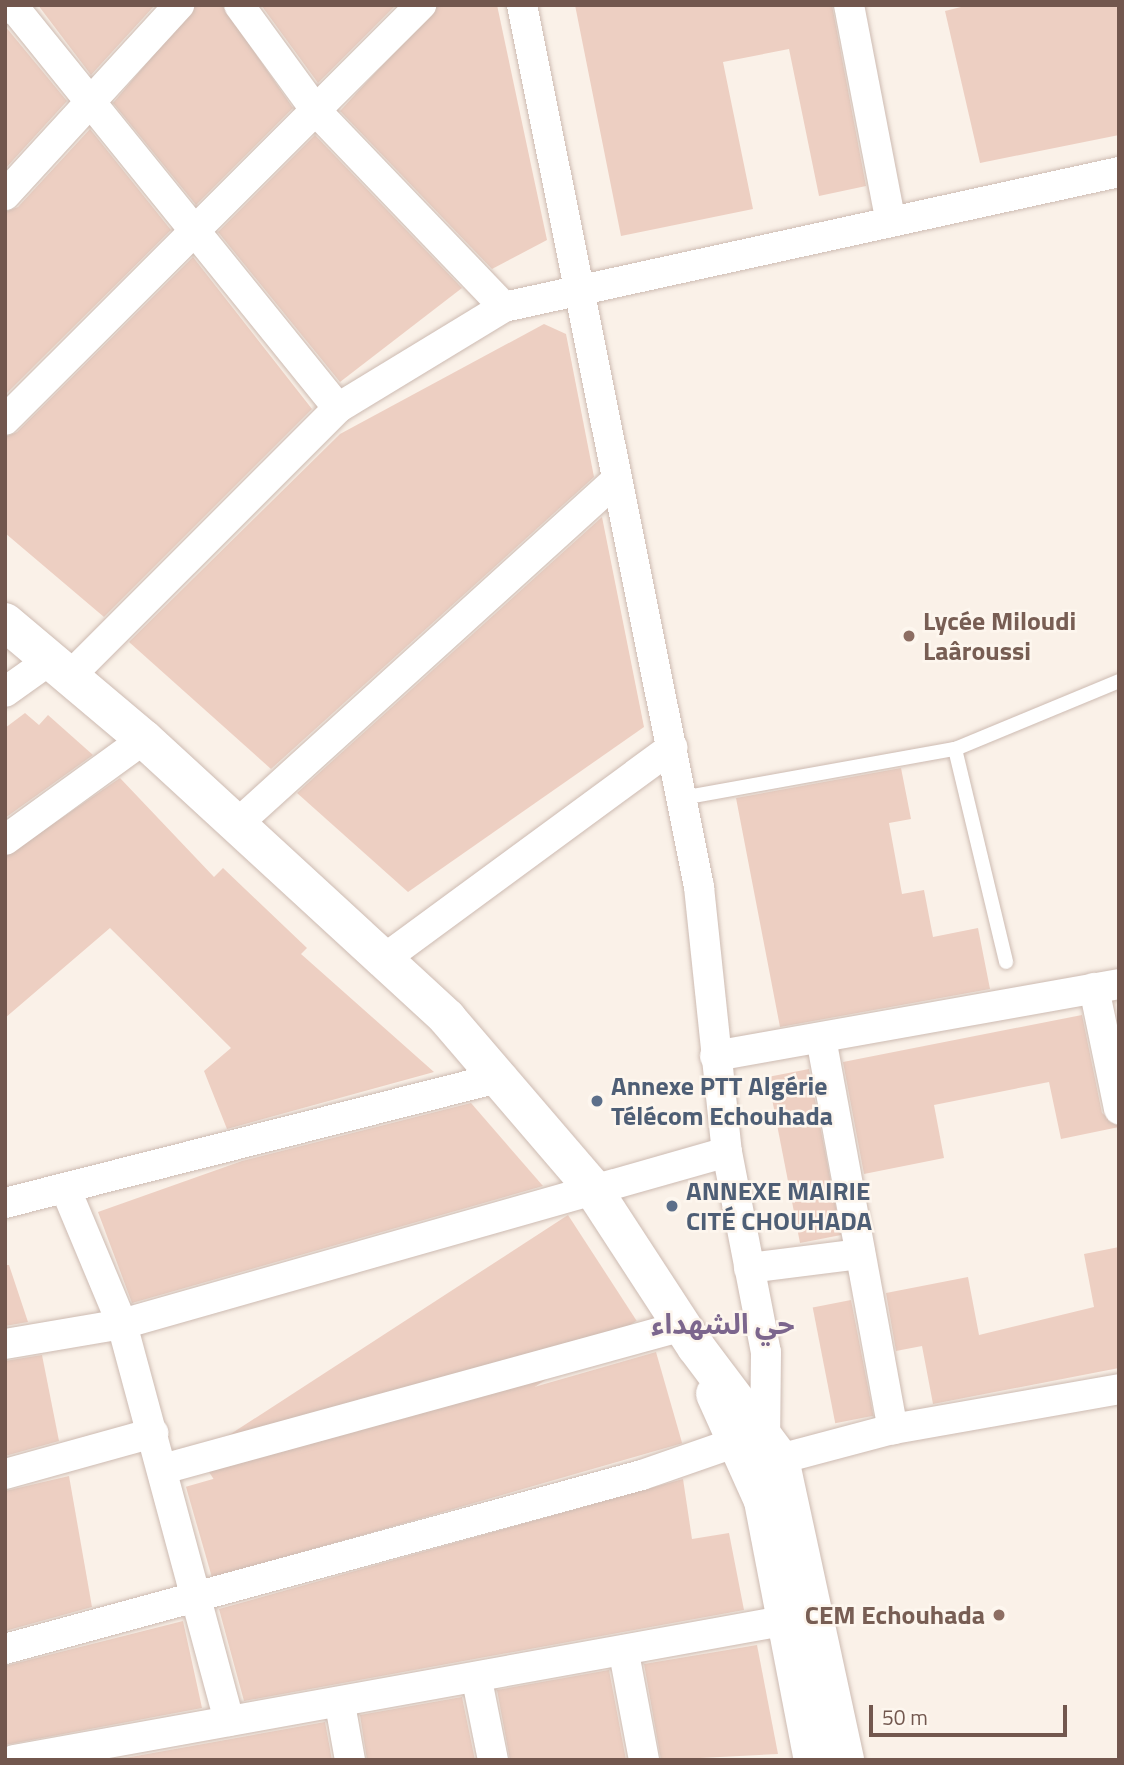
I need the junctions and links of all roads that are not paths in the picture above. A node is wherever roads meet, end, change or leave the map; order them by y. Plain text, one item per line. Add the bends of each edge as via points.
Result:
1 (178, 5) edge
2 (239, 5) edge
3 (421, 5) edge
4 (522, 5) edge
5 (849, 5) edge
6 (5, 9) edge
7 (90, 100) junction
8 (317, 112) junction
9 (1119, 172) edge
10 (5, 195) edge
11 (890, 217) junction
12 (193, 227) junction
13 (579, 288) junction
14 (504, 307) junction
15 (338, 408) junction
16 (5, 420) edge
17 (613, 483) junction
18 (5, 622) edge
19 (59, 669) junction
20 (1119, 681) edge
21 (5, 692) edge
22 (144, 739) junction
23 (673, 747) junction
24 (955, 749) junction
25 (682, 798) junction
26 (236, 825) junction
27 (5, 840) edge
28 (384, 959) junction
29 (1006, 962) dead end
30 (1107, 986) edge
31 (821, 1038) junction
32 (715, 1056) junction
33 (502, 1077) junction
34 (1119, 1109) edge
35 (727, 1152) junction
36 (591, 1186) junction
37 (66, 1190) junction
38 (5, 1203) edge
39 (860, 1254) junction
40 (749, 1268) junction
41 (122, 1324) junction
42 (689, 1336) junction
43 (5, 1344) edge
44 (1119, 1389) edge
45 (893, 1429) junction
46 (153, 1433) junction
47 (761, 1446) junction
48 (163, 1469) junction
49 (5, 1474) edge
50 (198, 1598) junction
51 (783, 1621) junction
52 (5, 1649) edge
53 (624, 1653) junction
54 (477, 1680) junction
55 (340, 1704) junction
56 (229, 1721) junction
57 (14, 1760) edge
58 (350, 1760) edge
59 (493, 1760) edge
60 (643, 1760) edge
61 (813, 1760) edge
62 (845, 1760) edge

1 - 7 street
2 - 8 street
3 - 8 street
4 - 13 street
5 - 11 street
6 - 7 street via 12,5
7 - 10 street
7 - 12 street
8 - 12 street
8 - 14 street
9 - 11 street
11 - 13 street
12 - 15 street
12 - 16 street
13 - 14 street
13 - 17 street
14 - 15 street
15 - 19 street
17 - 23 street
17 - 26 street
18 - 19 street
19 - 21 street
19 - 22 street
20 - 24 lane
22 - 26 street
22 - 27 street
23 - 25 street
23 - 28 street
24 - 25 lane
24 - 29 lane
25 - 32 street via 699,887
26 - 28 street
28 - 33 street
30 - 31 street
30 - 34 street
31 - 32 street
31 - 39 street
32 - 35 street
33 - 36 street
33 - 37 street
35 - 36 street
35 - 40 street
36 - 41 street via 378,1256
36 - 42 street
37 - 38 street
37 - 41 street
39 - 40 street
39 - 45 street
40 - 47 street via 766,1352
41 - 43 street
41 - 46 street
42 - 47 street
42 - 48 street
44 - 45 street
45 - 47 street
46 - 48 street
46 - 49 street
47 - 50 street
47 - 51 street via 763,1501
47 - 62 street
48 - 50 street
50 - 52 street
50 - 56 street
51 - 53 street
51 - 61 street
53 - 54 street
53 - 60 street
54 - 55 street
54 - 59 street
55 - 56 street
55 - 58 street
56 - 57 street

